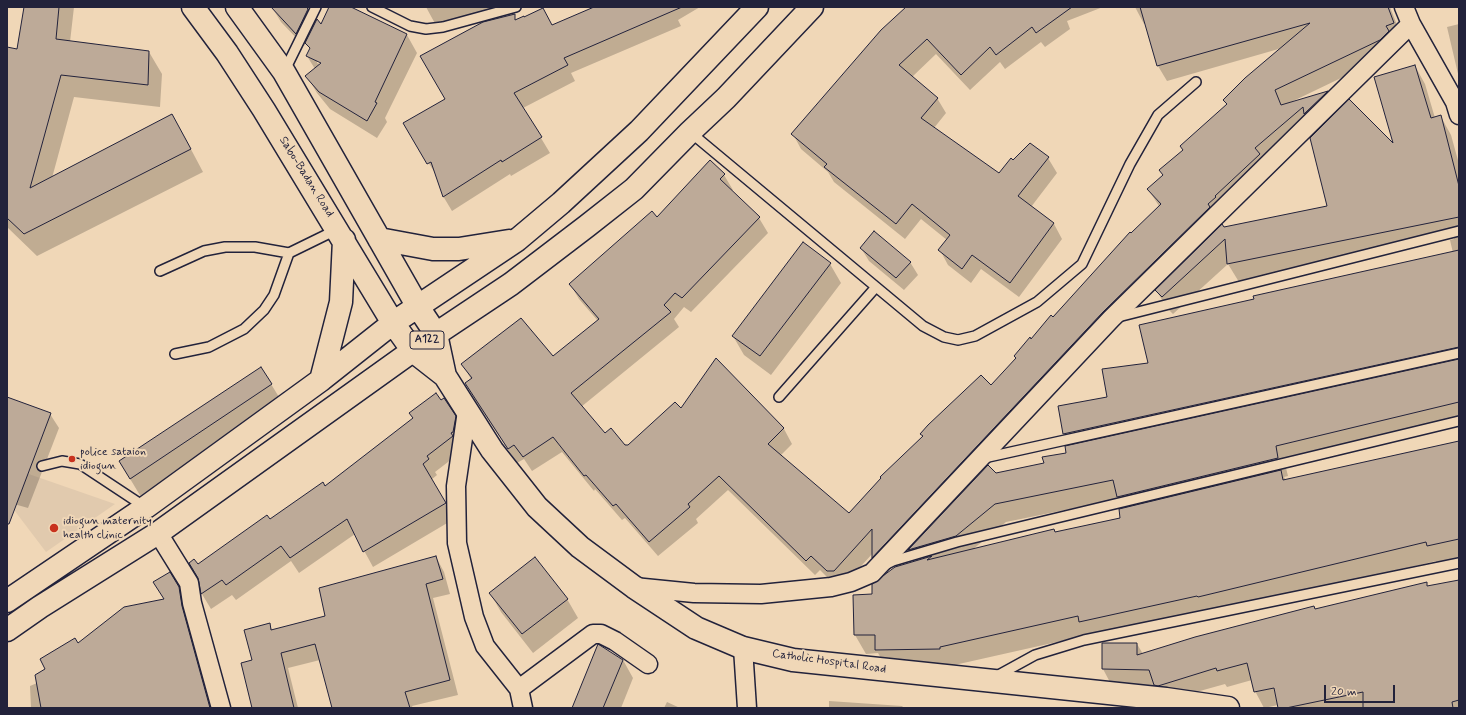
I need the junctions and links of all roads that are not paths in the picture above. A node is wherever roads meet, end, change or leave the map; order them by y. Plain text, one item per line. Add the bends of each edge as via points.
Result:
1 (193, 7) edge
2 (237, 7) edge
3 (316, 7) edge
4 (372, 7) edge
5 (516, 7) edge
6 (757, 7) edge
7 (812, 7) edge
8 (1404, 7) edge
9 (1412, 24) junction
10 (284, 72) junction
11 (1196, 82) dead end
12 (1459, 115) edge
13 (690, 132) junction
14 (356, 201) junction
15 (337, 228) junction
16 (1459, 231) edge
17 (379, 239) junction
18 (517, 240) junction
19 (289, 253) junction
20 (160, 271) dead end
21 (876, 287) junction
22 (418, 307) junction
23 (1111, 319) junction
24 (393, 323) junction
25 (436, 334) junction
26 (412, 350) junction
27 (1459, 353) edge
28 (175, 354) dead end
29 (445, 376) junction
30 (321, 380) junction
31 (779, 397) dead end
32 (468, 411) junction
33 (1459, 421) edge
34 (979, 459) junction
35 (42, 466) dead end
36 (146, 507) junction
37 (158, 533) junction
38 (1459, 563) edge
39 (872, 573) junction
40 (634, 588) junction
41 (7, 602) edge
42 (7, 630) edge
43 (743, 648) junction
44 (648, 664) dead end
45 (988, 680) junction
46 (519, 689) junction
47 (1200, 706) edge
48 (221, 708) edge
49 (523, 708) edge
50 (747, 708) edge
51 (1228, 708) edge

1 - 15 main road, Sabo-Badan Road via 244,78
2 - 10 main road
3 - 10 lane
4 - 5 lane via 410,26 426,29
6 - 18 main road, A122 via 639,131
7 - 13 main road, A122 via 726,98
8 - 9 street
9 - 12 street via 1455,102
9 - 23 street
10 - 14 main road
11 - 21 lane via 1158,115 1130,164 1082,264 1037,302 975,336 958,340 944,337 923,326
13 - 21 lane
13 - 25 main road, A122 via 634,189 593,222 511,284
14 - 15 main road
14 - 17 main road
15 - 19 lane
15 - 24 main road, Sabo-Badan Road
15 - 30 main road via 341,302
16 - 23 lane
17 - 18 main road via 433,249 458,249
17 - 22 main road
18 - 22 main road, A122
19 - 20 lane via 256,247 225,247 204,251
19 - 28 lane via 274,296 264,310 244,329 210,347
21 - 31 lane
22 - 24 main road, A122
22 - 25 main road
23 - 34 street
24 - 26 main road, Sabo-Badan Road
24 - 30 main road, A122
25 - 26 main road, A122
25 - 29 main road, Catholic Hospital Road
26 - 29 main road, Catholic Hospital Road
26 - 37 main road, A122
27 - 34 lane
29 - 32 main road, Catholic Hospital Road
30 - 36 main road, A122
32 - 40 main road, Catholic Hospital Road via 492,450 537,507 580,546
32 - 46 street via 456,486 457,543 474,617 485,646
33 - 39 lane via 957,542 893,561
34 - 39 street
35 - 36 lane via 62,461 80,464
36 - 41 main road, A122
37 - 42 main road, A122
37 - 48 street via 189,583 192,603
38 - 45 lane via 1084,640 1035,655
39 - 40 street via 831,587 761,594 694,593
40 - 43 main road, Catholic Hospital Road via 696,628
43 - 45 main road, Catholic Hospital Road via 793,660
43 - 50 street
44 - 46 street via 615,641 601,634 593,634
45 - 47 main road, Catholic Hospital Road
46 - 49 street
47 - 51 main road, Catholic Hospital Road

